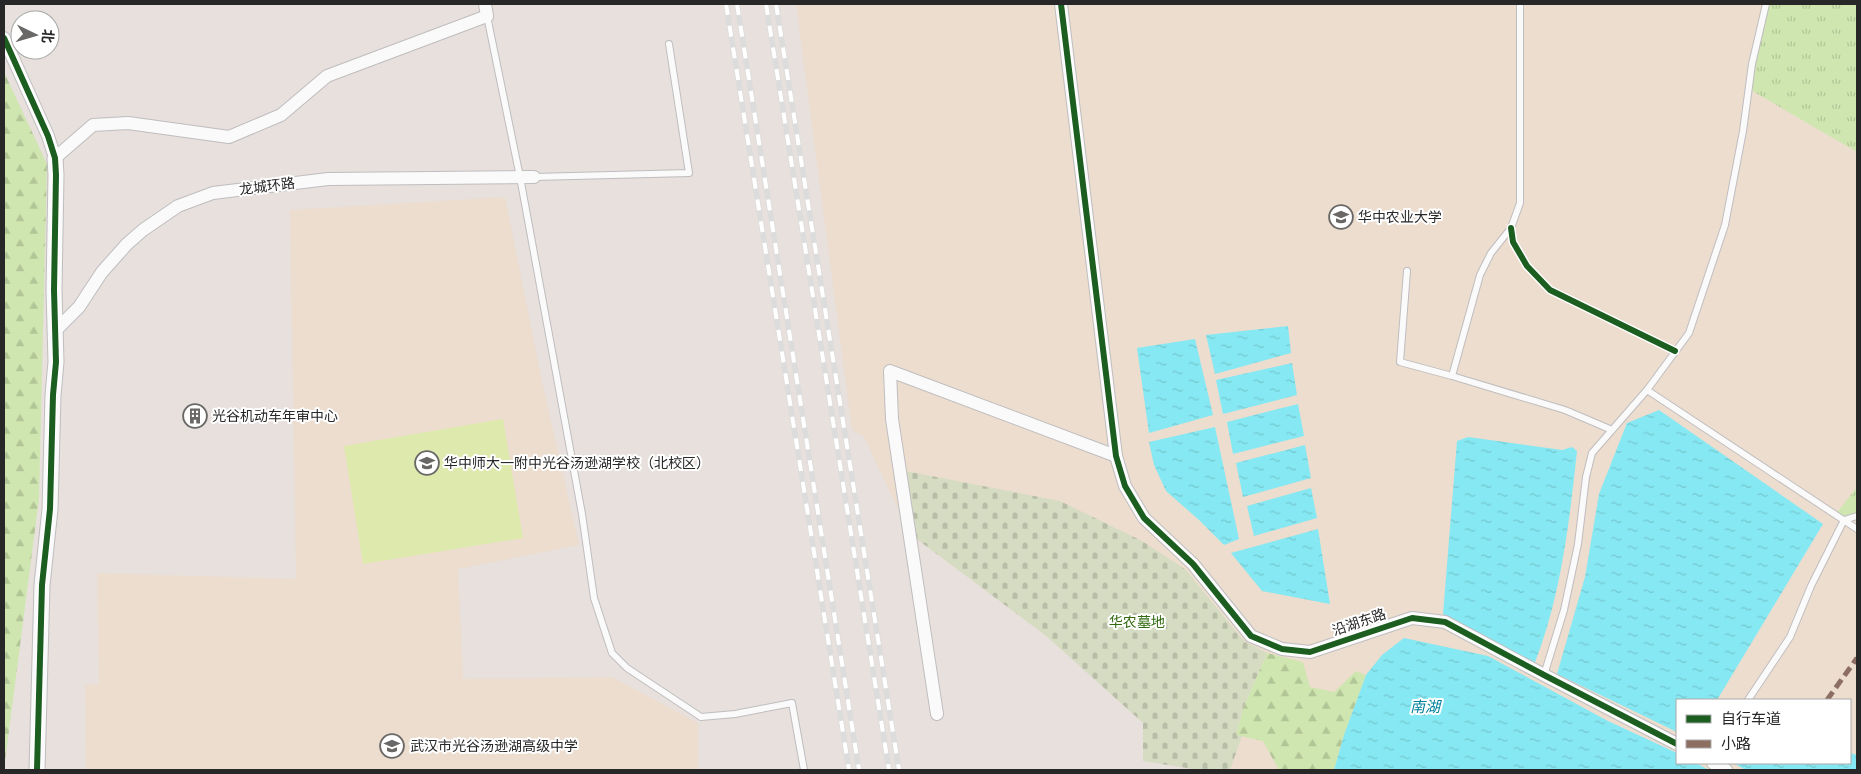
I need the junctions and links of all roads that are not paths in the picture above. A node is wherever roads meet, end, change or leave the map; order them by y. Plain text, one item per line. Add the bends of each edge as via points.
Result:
1 (1061, 4) edge
2 (1520, 4) edge
3 (1766, 4) edge
4 (486, 10) edge
5 (4, 38) edge
6 (669, 44) dead end
7 (55, 158) junction
8 (520, 177) junction
9 (534, 177) joint
10 (1407, 271) dead end
11 (56, 330) junction
12 (1452, 376) junction
13 (1647, 390) junction
14 (1612, 430) junction
15 (1116, 456) junction
16 (1857, 516) edge
17 (1844, 520) junction
18 (1857, 529) edge
19 (1544, 675) junction
20 (1749, 699) edge
21 (937, 714) dead end
22 (1676, 743) edge
23 (1715, 764) edge
24 (37, 770) edge
25 (804, 770) edge
26 (1726, 770) edge

1 - 15 street, 沿湖东路
2 - 12 lane via 1520,203 1511,228 1491,253 1480,275
3 - 13 lane via 1752,64 1725,225 1689,333
4 - 7 street via 327,76 281,115 229,137 128,123 93,125
4 - 8 lane
5 - 7 street
6 - 9 lane via 689,173
7 - 11 street
8 - 9 street, 龙城环路
8 - 11 street, 龙城环路 via 328,179 212,193 178,206 127,244 102,272 79,307
8 - 25 lane via 582,514 594,598 612,653 627,668 701,717 792,704
10 - 12 lane via 1400,362
11 - 24 street via 52,463 42,585
12 - 14 lane via 1565,410
13 - 14 lane
13 - 17 lane
14 - 19 lane via 1592,453 1564,610
15 - 19 street, 沿湖东路 via 1125,486 1144,518 1194,564 1251,636 1282,649 1310,652 1412,618 1445,622
15 - 21 street via 890,371 892,419
16 - 17 lane
17 - 18 lane
17 - 20 lane via 1790,637
19 - 22 street, 沿湖东路
23 - 26 street

